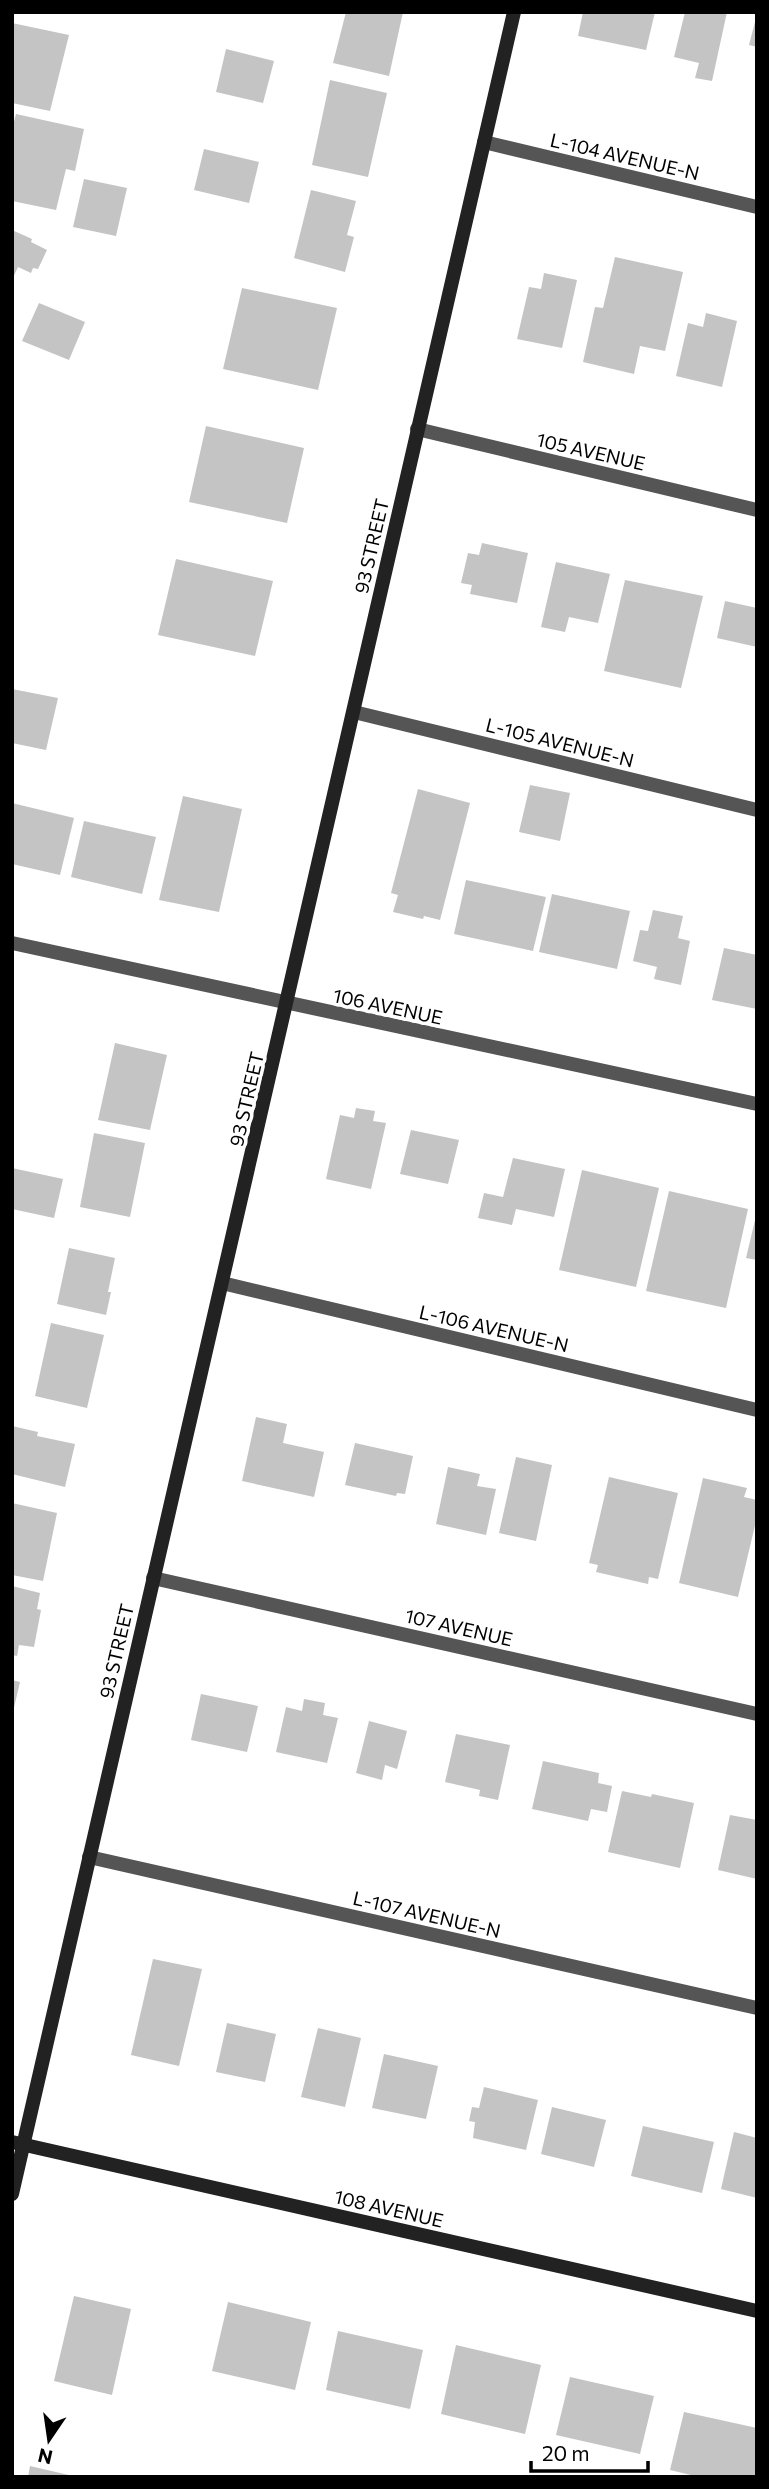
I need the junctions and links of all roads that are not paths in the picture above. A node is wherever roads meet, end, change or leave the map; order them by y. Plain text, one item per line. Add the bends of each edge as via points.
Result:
1 (514, 12) edge
2 (484, 142) junction
3 (757, 207) edge
4 (417, 429) junction
5 (757, 510) edge
6 (354, 712) junction
7 (757, 810) edge
8 (12, 943) edge
9 (288, 1004) junction
10 (757, 1104) edge
11 (222, 1283) junction
12 (757, 1410) edge
13 (153, 1578) junction
14 (757, 1714) edge
15 (89, 1857) junction
16 (757, 2008) edge
17 (18, 2144) edge
18 (12, 2194) edge
19 (757, 2311) edge

1 - 2 street, 93 STREET
2 - 3 street, L-104 AVENUE-N
2 - 4 street, 93 STREET
4 - 5 street, 105 AVENUE
4 - 6 street, 93 STREET
6 - 7 street, L-105 AVENUE-N
6 - 9 street, 93 STREET
8 - 9 street, 106 AVENUE
9 - 10 street, 106 AVENUE
9 - 11 street, 93 STREET
11 - 12 street, L-106 AVENUE-N
11 - 13 street, 93 STREET
13 - 14 street, 107 AVENUE
13 - 15 street, 93 STREET
15 - 16 street, L-107 AVENUE-N
15 - 17 street, 93 STREET
17 - 18 street, 93 STREET
17 - 19 street, 108 AVENUE

